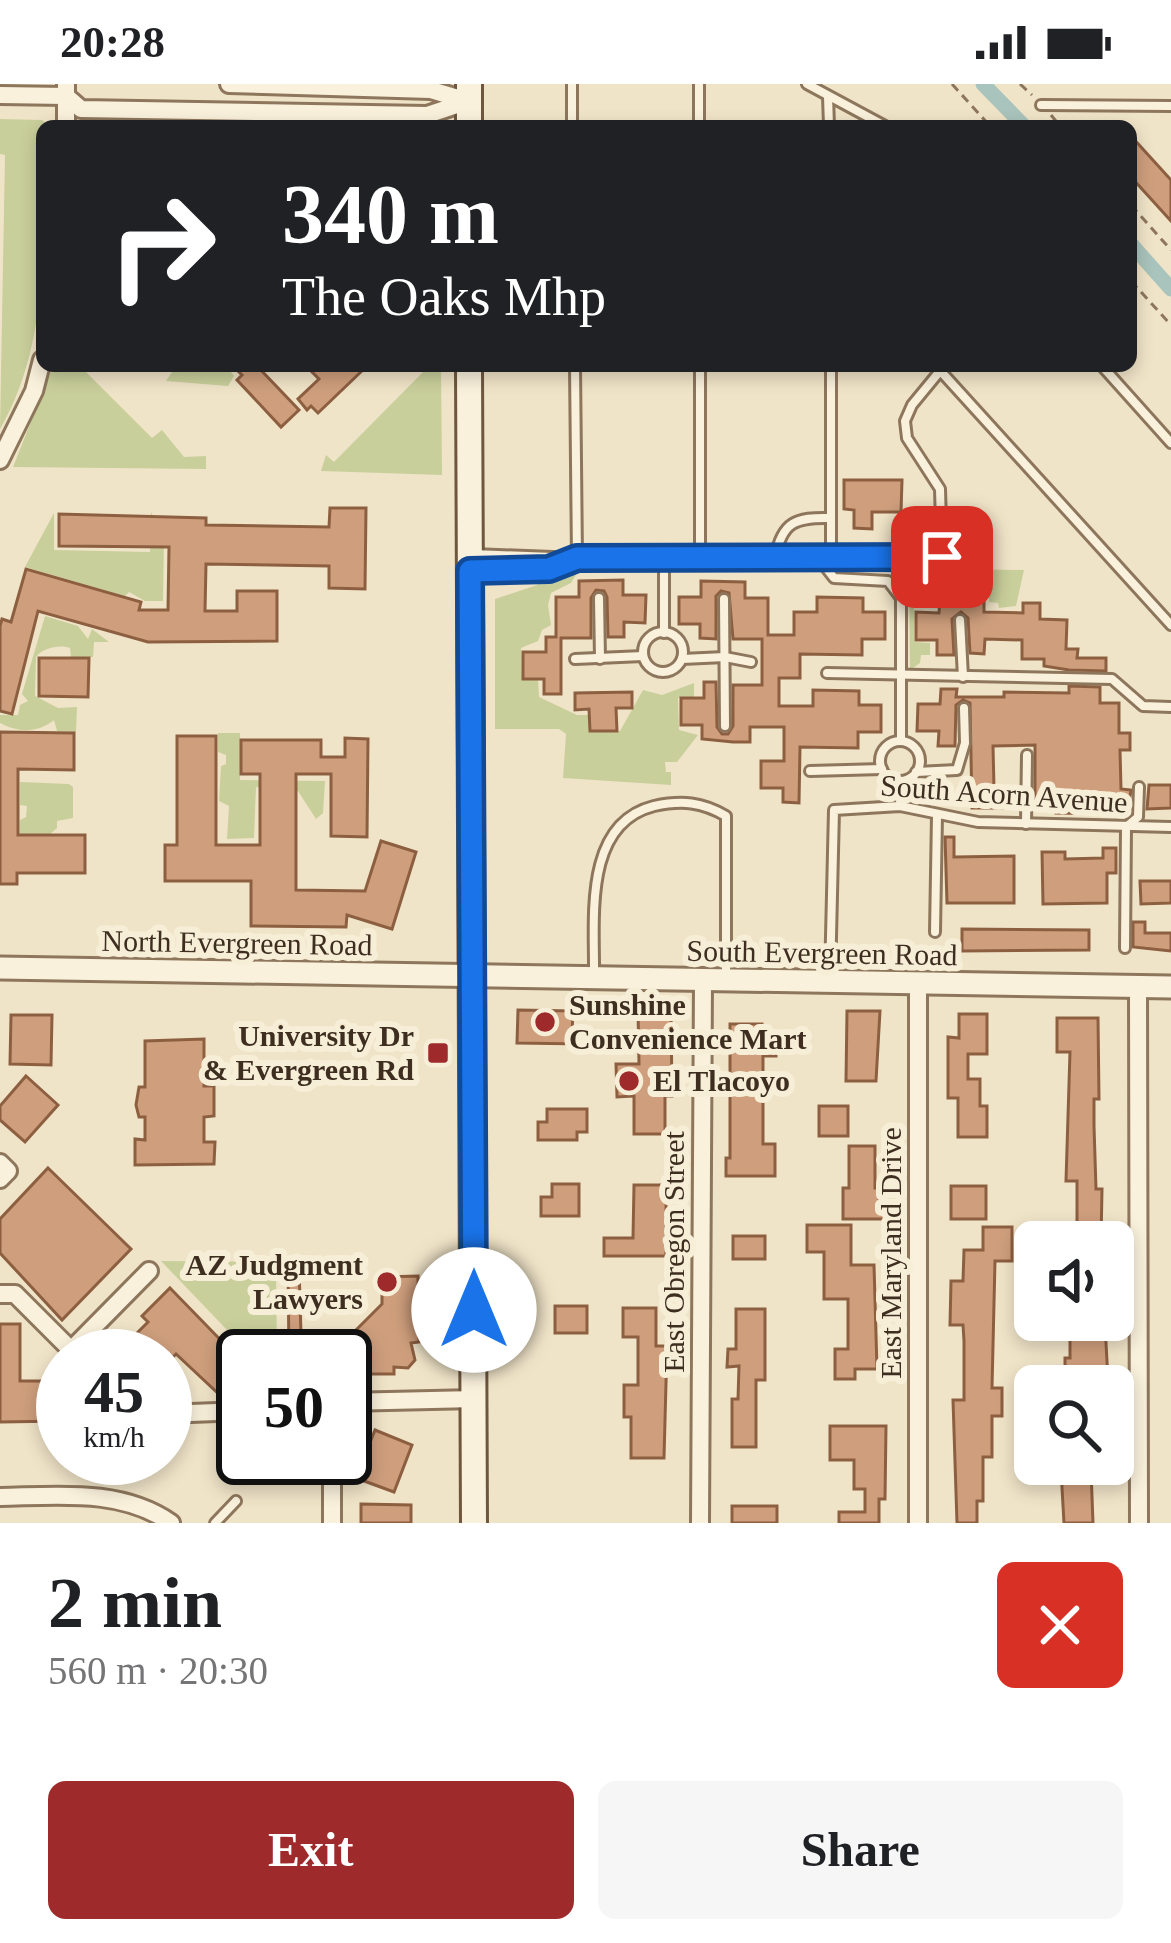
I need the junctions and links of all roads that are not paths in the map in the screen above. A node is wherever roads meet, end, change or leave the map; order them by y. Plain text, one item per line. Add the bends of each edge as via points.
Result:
1 (230, 84) edge
2 (572, 84) edge
3 (699, 84) edge
4 (807, 84) edge
5 (70, 88) edge
6 (0, 94) edge
7 (828, 94) junction
8 (469, 104) edge
9 (1041, 105) dead end
10 (1171, 106) edge
11 (67, 120) edge
12 (572, 120) edge
13 (699, 120) edge
14 (829, 120) edge
15 (874, 120) edge
16 (39, 372) edge
17 (469, 372) edge
18 (575, 372) edge
19 (700, 372) edge
20 (830, 372) edge
21 (936, 372) edge
22 (941, 372) edge
23 (1107, 372) edge
24 (1171, 443) edge
25 (0, 460) edge
26 (831, 518) junction
27 (577, 558) junction
28 (775, 558) junction
29 (831, 558) junction
30 (664, 559) junction
31 (700, 559) junction
32 (470, 562) junction
33 (599, 598) dead end
34 (724, 599) dead end
35 (961, 620) dead end
36 (1171, 625) edge
37 (664, 633) junction
38 (643, 656) junction
39 (725, 657) junction
40 (600, 658) junction
41 (575, 659) dead end
42 (682, 659) junction
43 (752, 662) dead end
44 (827, 673) dead end
45 (901, 676) junction
46 (963, 677) junction
47 (1171, 707) edge
48 (964, 708) dead end
49 (725, 726) dead end
50 (901, 741) junction
51 (1028, 755) dead end
52 (881, 770) junction
53 (810, 771) dead end
54 (916, 772) junction
55 (901, 781) junction
56 (1139, 787) dead end
57 (900, 806) junction
58 (937, 815) junction
59 (1026, 824) junction
60 (1126, 827) junction
61 (1171, 827) edge
62 (935, 932) dead end
63 (1125, 948) dead end
64 (0, 968) edge
65 (473, 978) junction
66 (594, 979) junction
67 (714, 981) junction
68 (830, 983) junction
69 (918, 983) junction
70 (1138, 987) junction
71 (1171, 987) edge
72 (0, 1163) edge
73 (0, 1179) edge
74 (148, 1270) dead end
75 (0, 1281) edge
76 (8, 1294) edge
77 (47, 1329) edge
78 (95, 1329) edge
79 (475, 1399) junction
80 (372, 1401) edge
81 (332, 1485) edge
82 (0, 1497) edge
83 (236, 1501) dead end
84 (171, 1523) edge
85 (215, 1523) edge
86 (332, 1523) edge
87 (474, 1523) edge
88 (700, 1523) edge
89 (918, 1523) edge
90 (1139, 1523) edge

1 - 8 street via 431,90
2 - 12 lane
3 - 13 lane
4 - 7 lane
5 - 6 street
5 - 8 street via 81,109 427,115
5 - 11 street
7 - 14 lane
7 - 15 lane
9 - 10 lane
16 - 25 street
17 - 32 main road
18 - 27 lane
19 - 31 lane
20 - 26 lane
21 - 29 lane via 905,421 907,438 940,489 942,557
22 - 36 lane
23 - 24 lane
26 - 28 lane via 794,519
26 - 29 lane
27 - 30 lane
27 - 32 lane
27 - 32 lane via 549,569
28 - 29 lane
28 - 31 lane
29 - 45 lane via 834,578 888,581 901,598
30 - 31 lane
30 - 37 lane
32 - 65 main road
33 - 40 lane
34 - 39 lane
35 - 46 lane
37 - 38 lane via 649,638
37 - 42 lane via 679,640
38 - 40 lane
38 - 42 lane via 661,672
39 - 42 lane
39 - 43 lane
39 - 49 lane
40 - 41 lane
44 - 45 lane
45 - 46 lane
45 - 50 lane
46 - 47 lane via 1112,679 1143,706
48 - 54 lane via 957,770
50 - 52 lane via 882,752
50 - 54 lane via 919,755
51 - 59 lane
52 - 53 lane
52 - 55 lane
54 - 55 lane
55 - 57 lane
56 - 60 lane via 1138,817
57 - 58 lane, South Acorn Avenue
57 - 68 lane, South Acorn Avenue via 834,810
58 - 59 lane, South Acorn Avenue
58 - 62 lane
59 - 60 lane, South Acorn Avenue
60 - 61 lane, South Acorn Avenue
60 - 63 lane
64 - 65 street, North Evergreen Road
65 - 66 street, South Evergreen Road
65 - 79 main road
66 - 67 street, South Evergreen Road
66 - 67 lane, East Obregon Street via 597,868 621,824 640,810 703,803 726,816
67 - 68 street, South Evergreen Road
67 - 88 street, East Obregon Street
68 - 69 street, South Evergreen Road
69 - 70 street, South Evergreen Road
69 - 89 street, East Maryland Drive
70 - 71 street, South Evergreen Road
70 - 90 street
72 - 73 street via 8,1171
74 - 78 street
75 - 76 street
76 - 77 street
79 - 80 street
79 - 87 main road
81 - 86 street
82 - 84 street via 123,1501
83 - 85 lane

